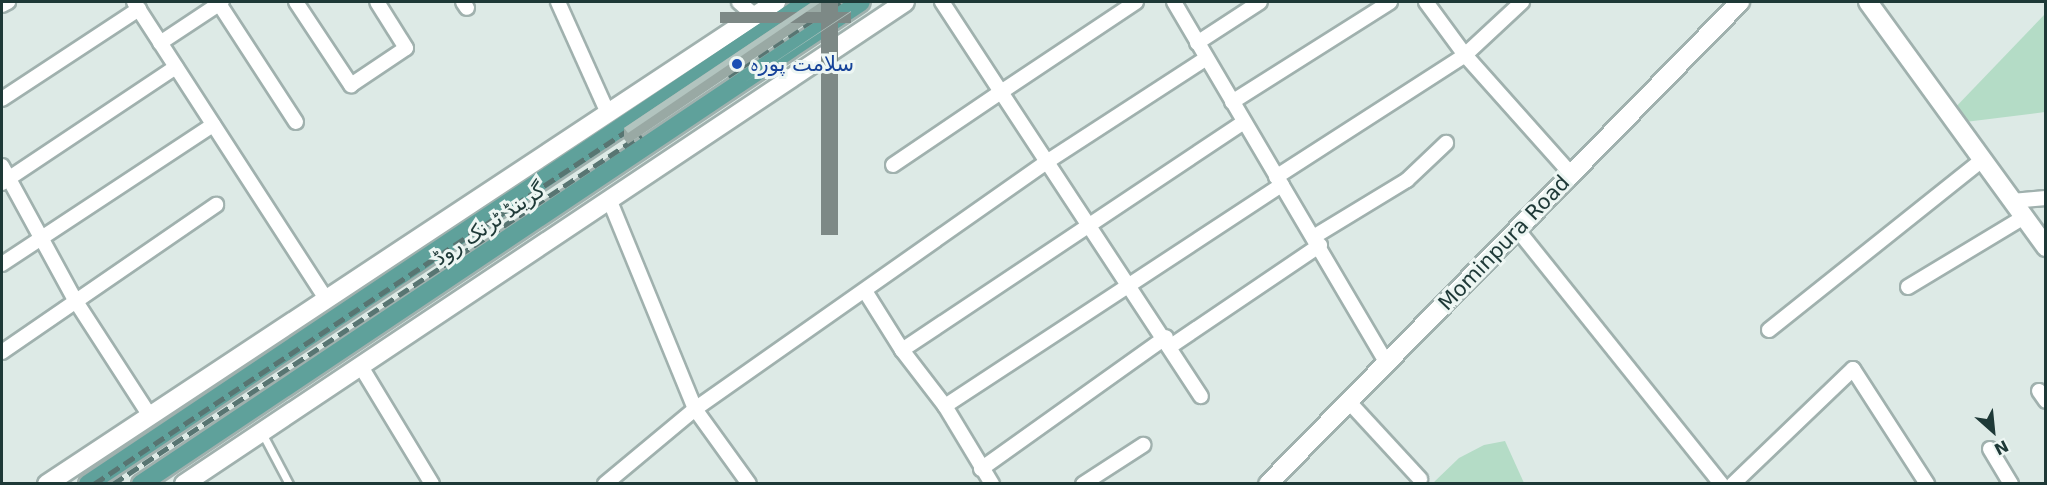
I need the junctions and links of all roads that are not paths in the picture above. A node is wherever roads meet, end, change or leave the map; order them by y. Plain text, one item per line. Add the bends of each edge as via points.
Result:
1 (8, 2) edge
2 (220, 2) edge
3 (296, 2) edge
4 (377, 2) edge
5 (558, 2) edge
6 (739, 2) edge
7 (776, 2) edge
8 (808, 2) edge
9 (861, 2) edge
10 (905, 2) edge
11 (942, 2) edge
12 (1136, 2) edge
13 (1174, 2) edge
14 (1260, 2) edge
15 (1390, 2) edge
16 (1426, 2) edge
17 (1522, 2) edge
18 (1740, 2) edge
19 (1868, 2) edge
20 (2, 5) edge
21 (136, 5) edge
22 (754, 16) junction
23 (160, 42) junction
24 (1197, 43) junction
25 (1465, 55) junction
26 (1205, 58) junction
27 (176, 67) junction
28 (1001, 92) junction
29 (2, 99) edge
30 (1232, 102) junction
31 (608, 113) junction
32 (296, 122) dead end
33 (1244, 122) junction
34 (213, 125) junction
35 (1446, 143) dead end
36 (1048, 161) junction
37 (1981, 161) junction
38 (893, 165) dead end
39 (2, 166) edge
40 (1571, 174) junction
41 (5, 181) edge
42 (1279, 181) junction
43 (489, 192) junction
44 (2046, 198) edge
45 (609, 199) junction
46 (2012, 201) junction
47 (216, 205) dead end
48 (502, 210) junction
49 (2024, 217) junction
50 (1090, 226) junction
51 (1517, 229) junction
52 (42, 237) junction
53 (1318, 241) junction
54 (2046, 247) edge
55 (2, 264) edge
56 (1129, 286) junction
57 (1908, 287) dead end
58 (865, 291) junction
59 (326, 299) junction
60 (75, 300) junction
61 (1769, 330) dead end
62 (1168, 342) junction
63 (902, 350) junction
64 (2, 352) edge
65 (1387, 363) junction
66 (360, 365) junction
67 (1201, 396) dead end
68 (1349, 402) junction
69 (945, 406) junction
70 (695, 409) junction
71 (150, 416) junction
72 (261, 431) junction
73 (1143, 445) dead end
74 (1990, 449) dead end
75 (981, 468) junction
76 (1420, 479) dead end
77 (47, 483) edge
78 (88, 483) edge
79 (141, 483) edge
80 (184, 483) edge
81 (289, 483) edge
82 (432, 483) edge
83 (605, 483) edge
84 (750, 483) edge
85 (992, 483) edge
86 (1083, 483) edge
87 (1268, 483) edge
88 (1721, 483) edge
89 (1733, 483) edge
90 (1927, 483) edge
91 (2011, 483) edge

1 - 20 street
2 - 23 street
2 - 32 street
3 - 4 street via 351,85 406,48
5 - 31 street
6 - 22 street
7 - 22 street
8 - 48 main road, گرینڈ ٹرنک روڈ
9 - 79 main road, گرینڈ ٹرنک روڈ
10 - 45 street
11 - 28 street
12 - 28 street
13 - 24 street
14 - 24 street
15 - 30 street
16 - 25 street
17 - 25 street
18 - 40 street, Mominpura Road
19 - 37 street
21 - 23 street
21 - 29 street
22 - 31 street
23 - 27 street
24 - 26 street
25 - 40 street
25 - 42 street
26 - 30 street
26 - 36 street
27 - 34 street
27 - 41 street
28 - 36 street
28 - 38 street
30 - 33 street
31 - 43 street
33 - 42 street
33 - 50 street
34 - 52 street
34 - 59 street
35 - 53 street via 1407,180
36 - 50 street
36 - 58 street
37 - 46 street
37 - 61 street
39 - 41 street
40 - 51 street, Mominpura Road
41 - 52 street
42 - 53 street
42 - 56 street
43 - 48 street
43 - 59 street
44 - 46 street
45 - 66 street
45 - 70 street
46 - 49 street
47 - 60 street
48 - 78 main road, گرینڈ ٹرنک روڈ
49 - 54 street
49 - 57 street
50 - 56 street
50 - 63 street
51 - 65 street, Mominpura Road
51 - 88 street
52 - 55 street
52 - 60 street
53 - 62 street
53 - 65 street
56 - 62 street
56 - 69 street
58 - 63 street
58 - 70 street
59 - 71 street
60 - 64 street
60 - 71 street
62 - 67 street
62 - 75 street
63 - 69 street
65 - 68 street, Mominpura Road
66 - 72 street
66 - 82 street
68 - 76 street
68 - 87 street, Mominpura Road
69 - 75 street
70 - 83 street
70 - 84 street
71 - 77 street
72 - 80 street
72 - 81 lane
73 - 86 street
74 - 91 street
75 - 85 street
89 - 90 street via 1853,369

